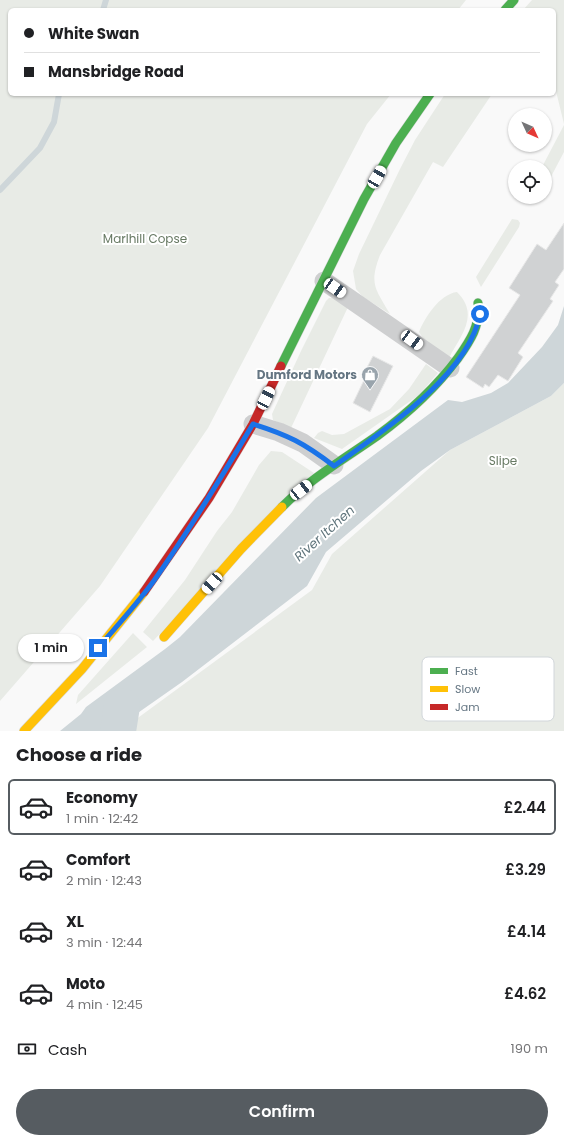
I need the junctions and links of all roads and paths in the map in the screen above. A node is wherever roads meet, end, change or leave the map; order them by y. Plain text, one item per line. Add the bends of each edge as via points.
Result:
1 (514, 0) edge
2 (507, 8) edge
3 (429, 96) edge
4 (324, 281) junction
5 (478, 303) dead end
6 (450, 368) junction
7 (253, 424) junction
8 (334, 466) junction
9 (164, 637) dead end
10 (24, 731) edge

1 - 2 main road
3 - 4 main road via 396,143 364,199
4 - 6 street
4 - 7 main road
5 - 6 main road via 478,325 470,342
6 - 8 main road via 422,399 390,426
7 - 8 street via 280,432 303,443
7 - 10 main road via 209,498 151,583 82,668
8 - 9 main road via 292,498 260,529

